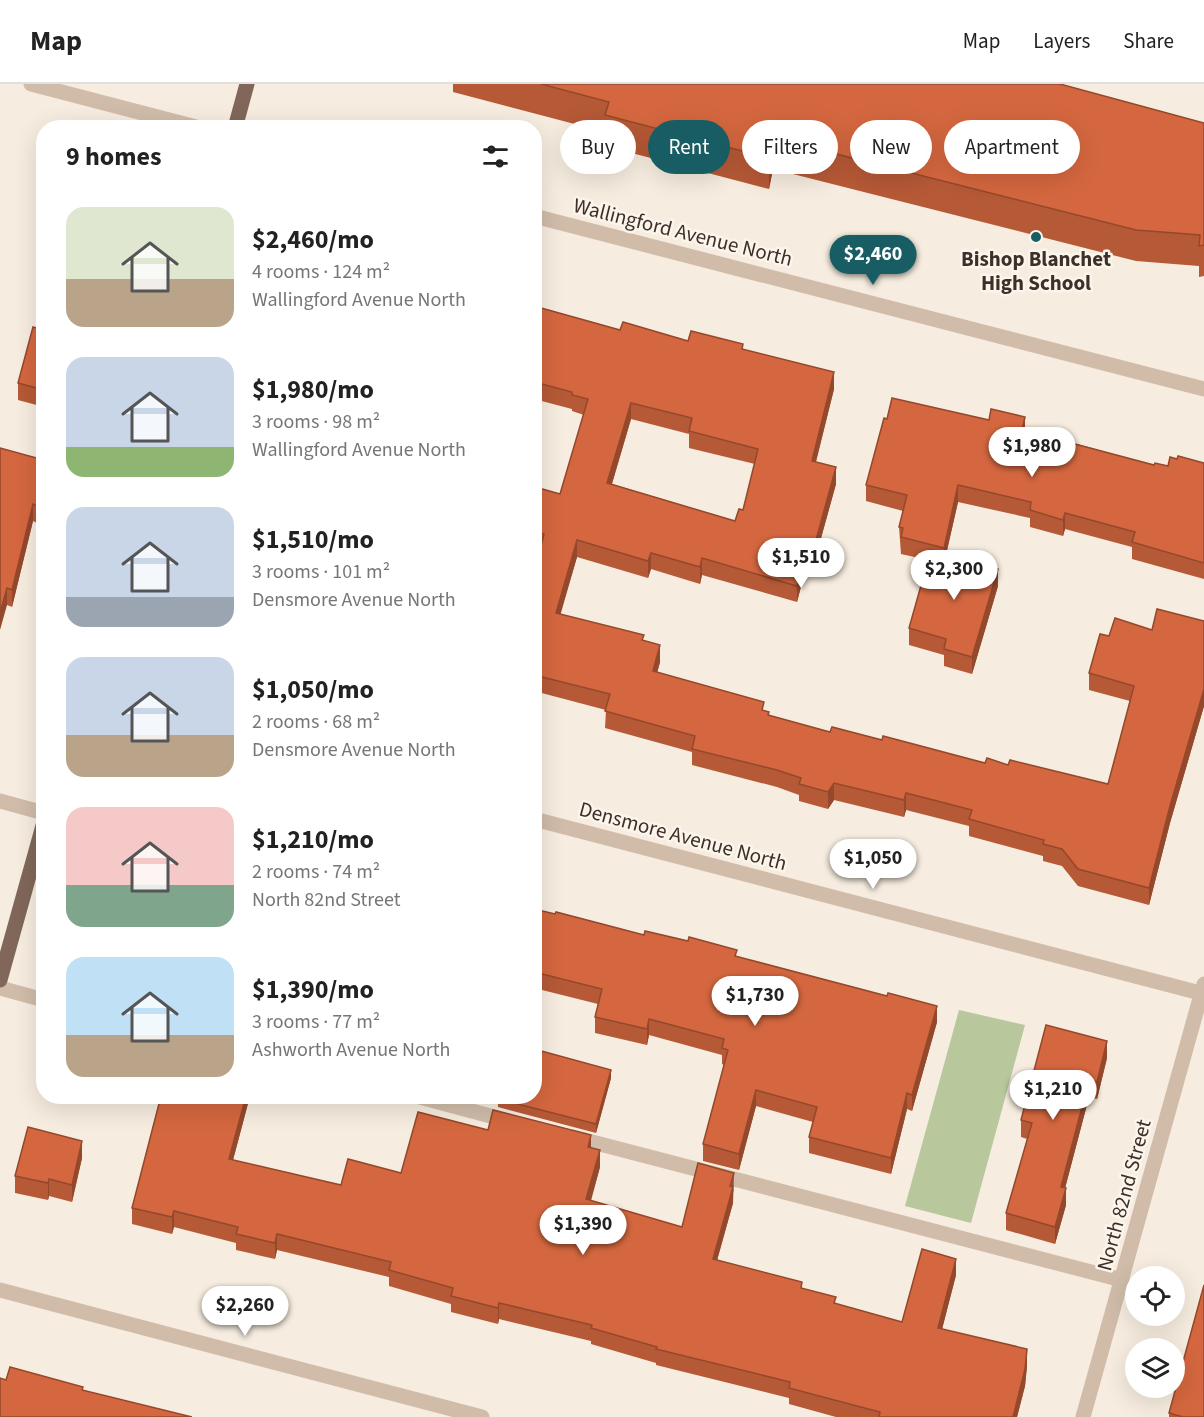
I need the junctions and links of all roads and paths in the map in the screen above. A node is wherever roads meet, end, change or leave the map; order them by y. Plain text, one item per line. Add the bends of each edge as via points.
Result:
1 (31, 84) edge
2 (247, 84) edge
3 (169, 120) edge
4 (237, 120) edge
5 (542, 218) edge
6 (1204, 388) edge
7 (0, 801) edge
8 (36, 811) edge
9 (542, 821) edge
10 (36, 851) edge
11 (0, 980) edge
12 (0, 988) edge
13 (1203, 990) edge
14 (36, 998) edge
15 (447, 1104) edge
16 (519, 1123) edge
17 (554, 1132) edge
18 (1122, 1280) junction
19 (0, 1290) edge
20 (482, 1417) edge
21 (1083, 1417) edge

1 - 3 street
2 - 4 main road
5 - 6 street, Wallingford Avenue North
7 - 8 street
9 - 13 street, Densmore Avenue North
10 - 11 main road
12 - 14 street
13 - 18 street, North 82nd Street
15 - 16 street
17 - 18 street
18 - 21 street, North 82nd Street
19 - 20 street

